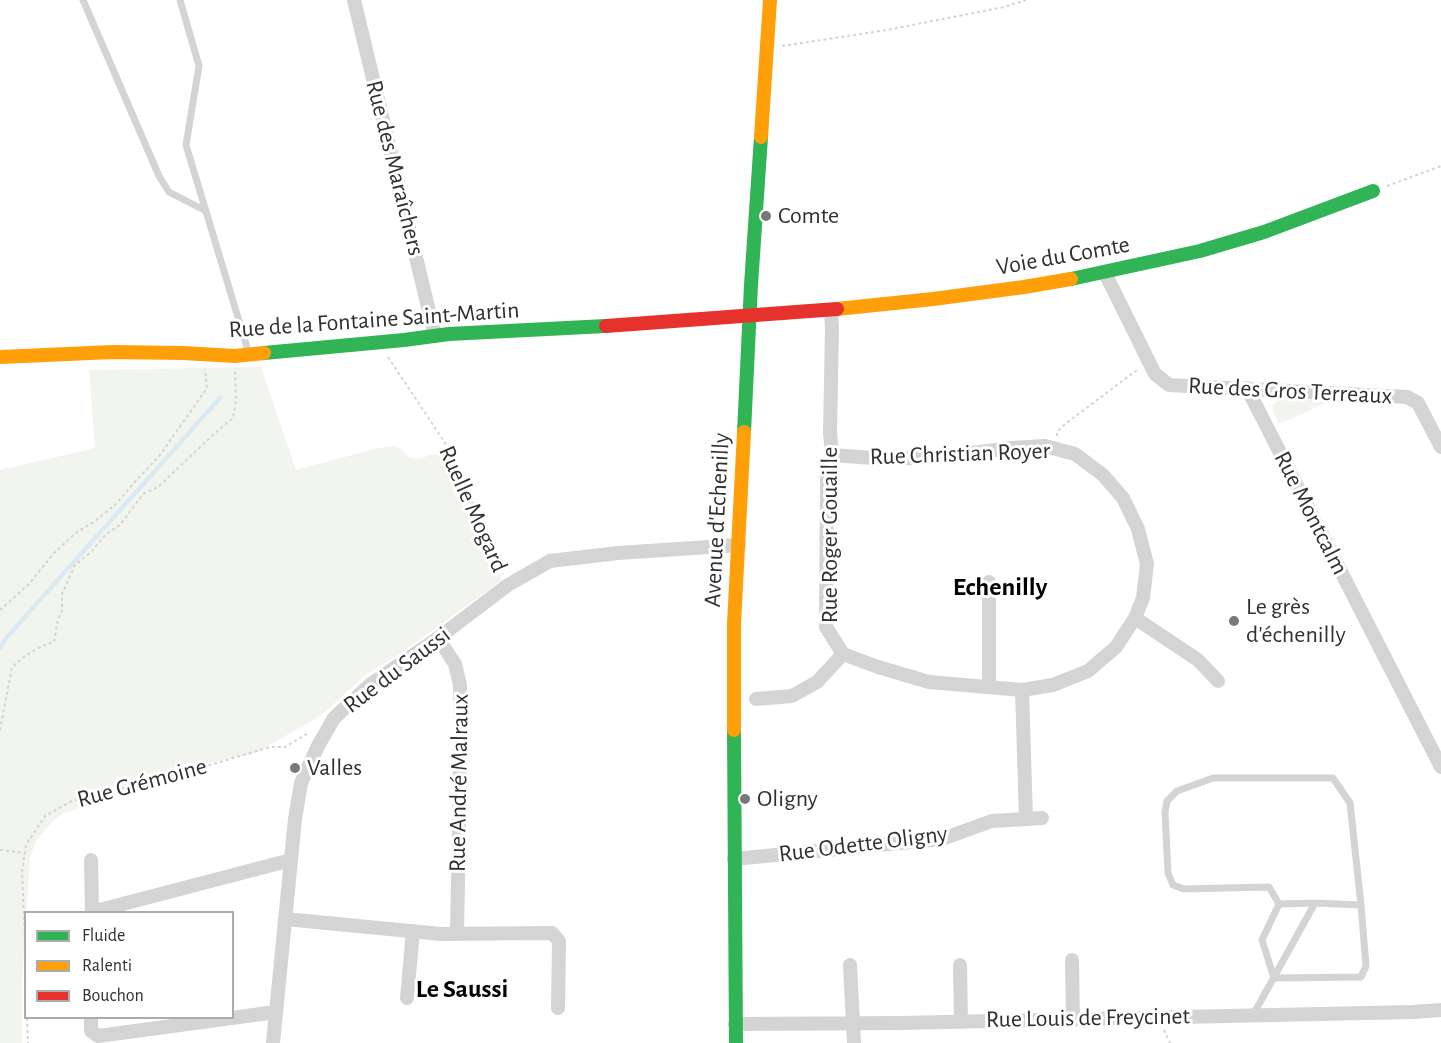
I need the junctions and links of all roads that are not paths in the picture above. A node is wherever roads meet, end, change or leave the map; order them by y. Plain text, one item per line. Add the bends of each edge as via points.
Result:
1 (83, 0) edge
2 (180, 0) edge
3 (354, 0) edge
4 (770, 0) edge
5 (1373, 191) road end
6 (206, 211) junction
7 (1105, 273) junction
8 (831, 310) junction
9 (750, 316) junction
10 (435, 336) junction
11 (1, 354) edge
12 (249, 354) junction
13 (1246, 388) junction
14 (1441, 447) edge
15 (832, 455) junction
16 (739, 545) junction
17 (989, 582) dead end
18 (1135, 618) junction
19 (438, 638) junction
20 (843, 654) junction
21 (1218, 681) dead end
22 (988, 687) junction
23 (1022, 690) junction
24 (756, 699) dead end
25 (1441, 767) edge
26 (1042, 818) dead end
27 (1026, 819) junction
28 (734, 859) junction
29 (91, 860) dead end
30 (291, 860) junction
31 (1315, 903) junction
32 (1280, 904) junction
33 (1361, 905) junction
34 (92, 911) edge
35 (96, 911) edge
36 (285, 919) junction
37 (413, 931) junction
38 (457, 934) junction
39 (1072, 960) dead end
40 (960, 964) dead end
41 (850, 965) dead end
42 (1274, 978) junction
43 (407, 998) dead end
44 (558, 1008) dead end
45 (1441, 1010) edge
46 (276, 1012) junction
47 (1253, 1015) junction
48 (234, 1018) edge
49 (91, 1019) edge
50 (224, 1019) edge
51 (1072, 1019) junction
52 (961, 1022) junction
53 (852, 1023) junction
54 (735, 1024) junction
55 (273, 1043) edge
56 (736, 1043) edge
57 (854, 1043) edge

1 - 6 lane via 168,192
2 - 6 lane via 199,66 186,145
3 - 10 street, Rue des Maraîchers
4 - 9 street, Avenue d'Echenilly
5 - 7 street, Voie du Comte via 1264,232
6 - 12 lane
7 - 8 street, Voie du Comte via 1024,287
7 - 13 street, Rue des Gros Terreaux via 1155,374 1169,385
8 - 9 street, Voie du Comte
8 - 15 street, Rue Roger Gouaille
9 - 10 street, Rue de la Fontaine Saint-Martin
9 - 16 street, Avenue d'Echenilly
10 - 12 street, Rue de la Fontaine Saint-Martin
11 - 12 street, Rue de la Fontaine Saint-Martin
13 - 14 street, Rue des Gros Terreaux via 1407,397 1419,403
13 - 25 street, Rue Montcalm
15 - 18 street, Rue Christian Royer via 897,459 1046,446 1075,454 1103,475 1123,498 1138,529 1147,564 1143,598
15 - 20 street, Rue Roger Gouaille via 827,480 826,627
16 - 19 street, Rue du Saussi via 550,561 508,585
16 - 28 street, Avenue d'Echenilly via 734,624
17 - 22 street
18 - 21 street via 1198,660
18 - 23 street, Rue Christian Royer via 1116,647 1088,671 1053,685
19 - 30 street, Rue du Saussi via 371,684 334,718 302,783
19 - 38 street, Rue André Malraux via 455,664 460,685
20 - 22 street, Rue Christian Royer via 929,682
20 - 24 street, Rue Roger Gouaille via 817,682 792,696
22 - 23 street, Rue Christian Royer
23 - 27 street
26 - 27 street, Rue Odette Oligny
27 - 28 street, Rue Odette Oligny via 992,820 942,839
28 - 54 street, Avenue d'Echenilly
29 - 34 street
30 - 35 street
30 - 36 street, Rue du Saussi
31 - 32 lane
31 - 33 lane
31 - 42 lane
32 - 33 lane via 1269,887 1184,889 1173,885 1168,873 1166,812 1167,801 1177,791 1213,778 1333,778 1350,803
32 - 42 lane via 1262,940
33 - 42 lane via 1366,966 1361,976
36 - 37 street
36 - 46 street, Rue du Saussi
37 - 38 street
37 - 43 street
38 - 44 street via 552,933 560,941
39 - 51 street
40 - 52 street
41 - 53 street
42 - 47 lane
45 - 47 street, Rue Louis de Freycinet
46 - 48 street
46 - 55 street, Rue du Saussi
47 - 51 street, Rue Louis de Freycinet
49 - 50 street via 91,1031 98,1036
51 - 52 street, Rue Louis de Freycinet
52 - 53 street, Rue Louis de Freycinet
53 - 54 street, Rue Louis de Freycinet
53 - 57 street
54 - 56 street, Avenue d'Echenilly

